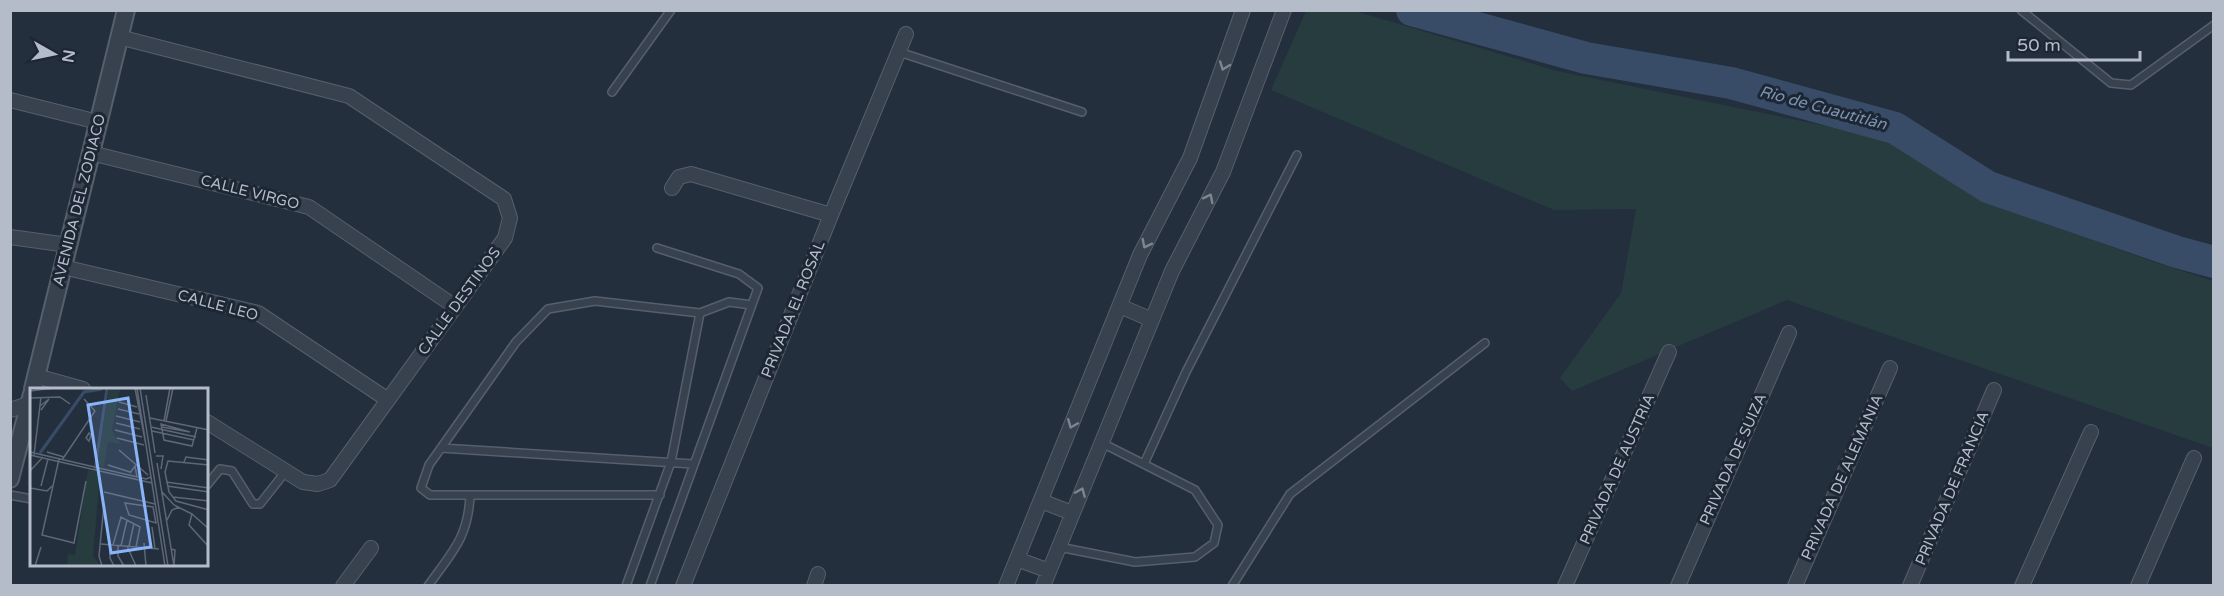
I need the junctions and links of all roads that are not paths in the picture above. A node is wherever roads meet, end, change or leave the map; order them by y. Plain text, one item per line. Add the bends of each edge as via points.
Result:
1 (126, 10) edge
2 (671, 10) edge
3 (1243, 10) edge
4 (2021, 10) edge
5 (1283, 14) edge
6 (2214, 25) edge
7 (906, 34) dead end
8 (119, 37) junction
9 (898, 52) junction
10 (612, 92) dead end
11 (10, 100) edge
12 (1082, 112) dead end
13 (98, 122) junction
14 (91, 153) junction
15 (1297, 155) dead end
16 (672, 188) dead end
17 (831, 215) junction
18 (10, 237) edge
19 (68, 244) junction
20 (657, 248) dead end
21 (63, 267) junction
22 (752, 304) junction
23 (454, 306) junction
24 (1120, 306) junction
25 (700, 313) junction
26 (1152, 320) junction
27 (1789, 333) dead end
28 (1485, 343) dead end
29 (1669, 352) dead end
30 (1890, 368) dead end
31 (33, 388) edge
32 (1994, 390) dead end
33 (30, 393) edge
34 (30, 399) edge
35 (388, 400) junction
36 (10, 410) edge
37 (208, 423) edge
38 (2091, 432) dead end
39 (1102, 444) junction
40 (441, 448) junction
41 (2194, 458) dead end
42 (671, 462) junction
43 (693, 464) junction
44 (1143, 464) junction
45 (286, 471) junction
46 (10, 479) edge
47 (208, 484) edge
48 (10, 495) edge
49 (660, 495) junction
50 (470, 496) junction
51 (30, 499) edge
52 (1041, 501) junction
53 (1072, 513) junction
54 (371, 548) dead end
55 (1059, 548) junction
56 (1017, 559) junction
57 (1049, 571) junction
58 (343, 585) edge
59 (428, 585) edge
60 (626, 585) edge
61 (650, 585) edge
62 (683, 585) edge
63 (1006, 585) edge
64 (1043, 585) edge
65 (1232, 585) edge
66 (1565, 585) edge
67 (1678, 585) edge
68 (1795, 585) edge
69 (1910, 585) edge
70 (2022, 585) edge
71 (2139, 585) edge

1 - 8 street, AVENIDA DEL ZODIACO
2 - 10 lane
3 -> 24 street via 1191,158 1140,255
4 - 6 lane via 2111,83 2131,85
26 -> 5 street via 1172,271 1223,172
7 - 9 street, PRIVADA EL ROSAL
8 - 13 street, AVENIDA DEL ZODIACO
8 - 23 street, CALLE DESTINOS via 349,96 504,199 510,218 505,238
9 - 12 lane
9 - 17 street, PRIVADA EL ROSAL
11 - 13 street
13 - 14 street, AVENIDA DEL ZODIACO
14 - 19 street, AVENIDA DEL ZODIACO
14 - 23 street, CALLE VIRGO via 309,207
15 - 44 lane
16 - 17 street via 679,177 692,174
17 - 62 street, PRIVADA EL ROSAL
18 - 19 street
19 - 21 street, AVENIDA DEL ZODIACO
20 - 22 lane via 740,274 758,288
21 - 31 street, AVENIDA DEL ZODIACO
21 - 35 street, CALLE LEO via 258,313
22 - 25 lane via 729,302
22 - 43 lane
23 - 35 street, CALLE DESTINOS
24 - 26 street
24 -> 52 street
25 - 40 lane via 595,301 548,309 516,342
25 - 42 lane
26 - 39 street
27 - 67 street, PRIVADA DE SUIZA
28 - 65 lane via 1290,494
29 - 66 street, PRIVADA DE AUSTRIA
30 - 68 street, PRIVADA DE ALEMANIA
32 - 69 street, PRIVADA DE FRANCIA
33 - 36 street
34 - 46 street, AVENIDA DEL ZODIACO
35 - 45 street, CALLE DESTINOS via 330,480 318,484 303,482
37 - 45 street, CALLE DESTINOS
38 - 70 street
39 - 44 lane
53 -> 39 street
40 - 42 lane
40 - 50 lane via 429,465 421,488 430,495
41 - 71 street
42 - 43 lane
42 - 49 lane
43 - 61 lane
44 - 55 lane via 1195,490 1218,525 1214,543 1195,557 1135,562
45 - 47 lane via 260,504 253,504 232,471 220,469
48 - 51 lane
49 - 50 lane
49 - 60 lane
50 - 59 lane via 463,536
52 - 53 street
52 - 56 street
53 - 55 street
54 - 58 street
55 - 57 street
56 - 57 street
56 - 63 street
57 - 64 street

